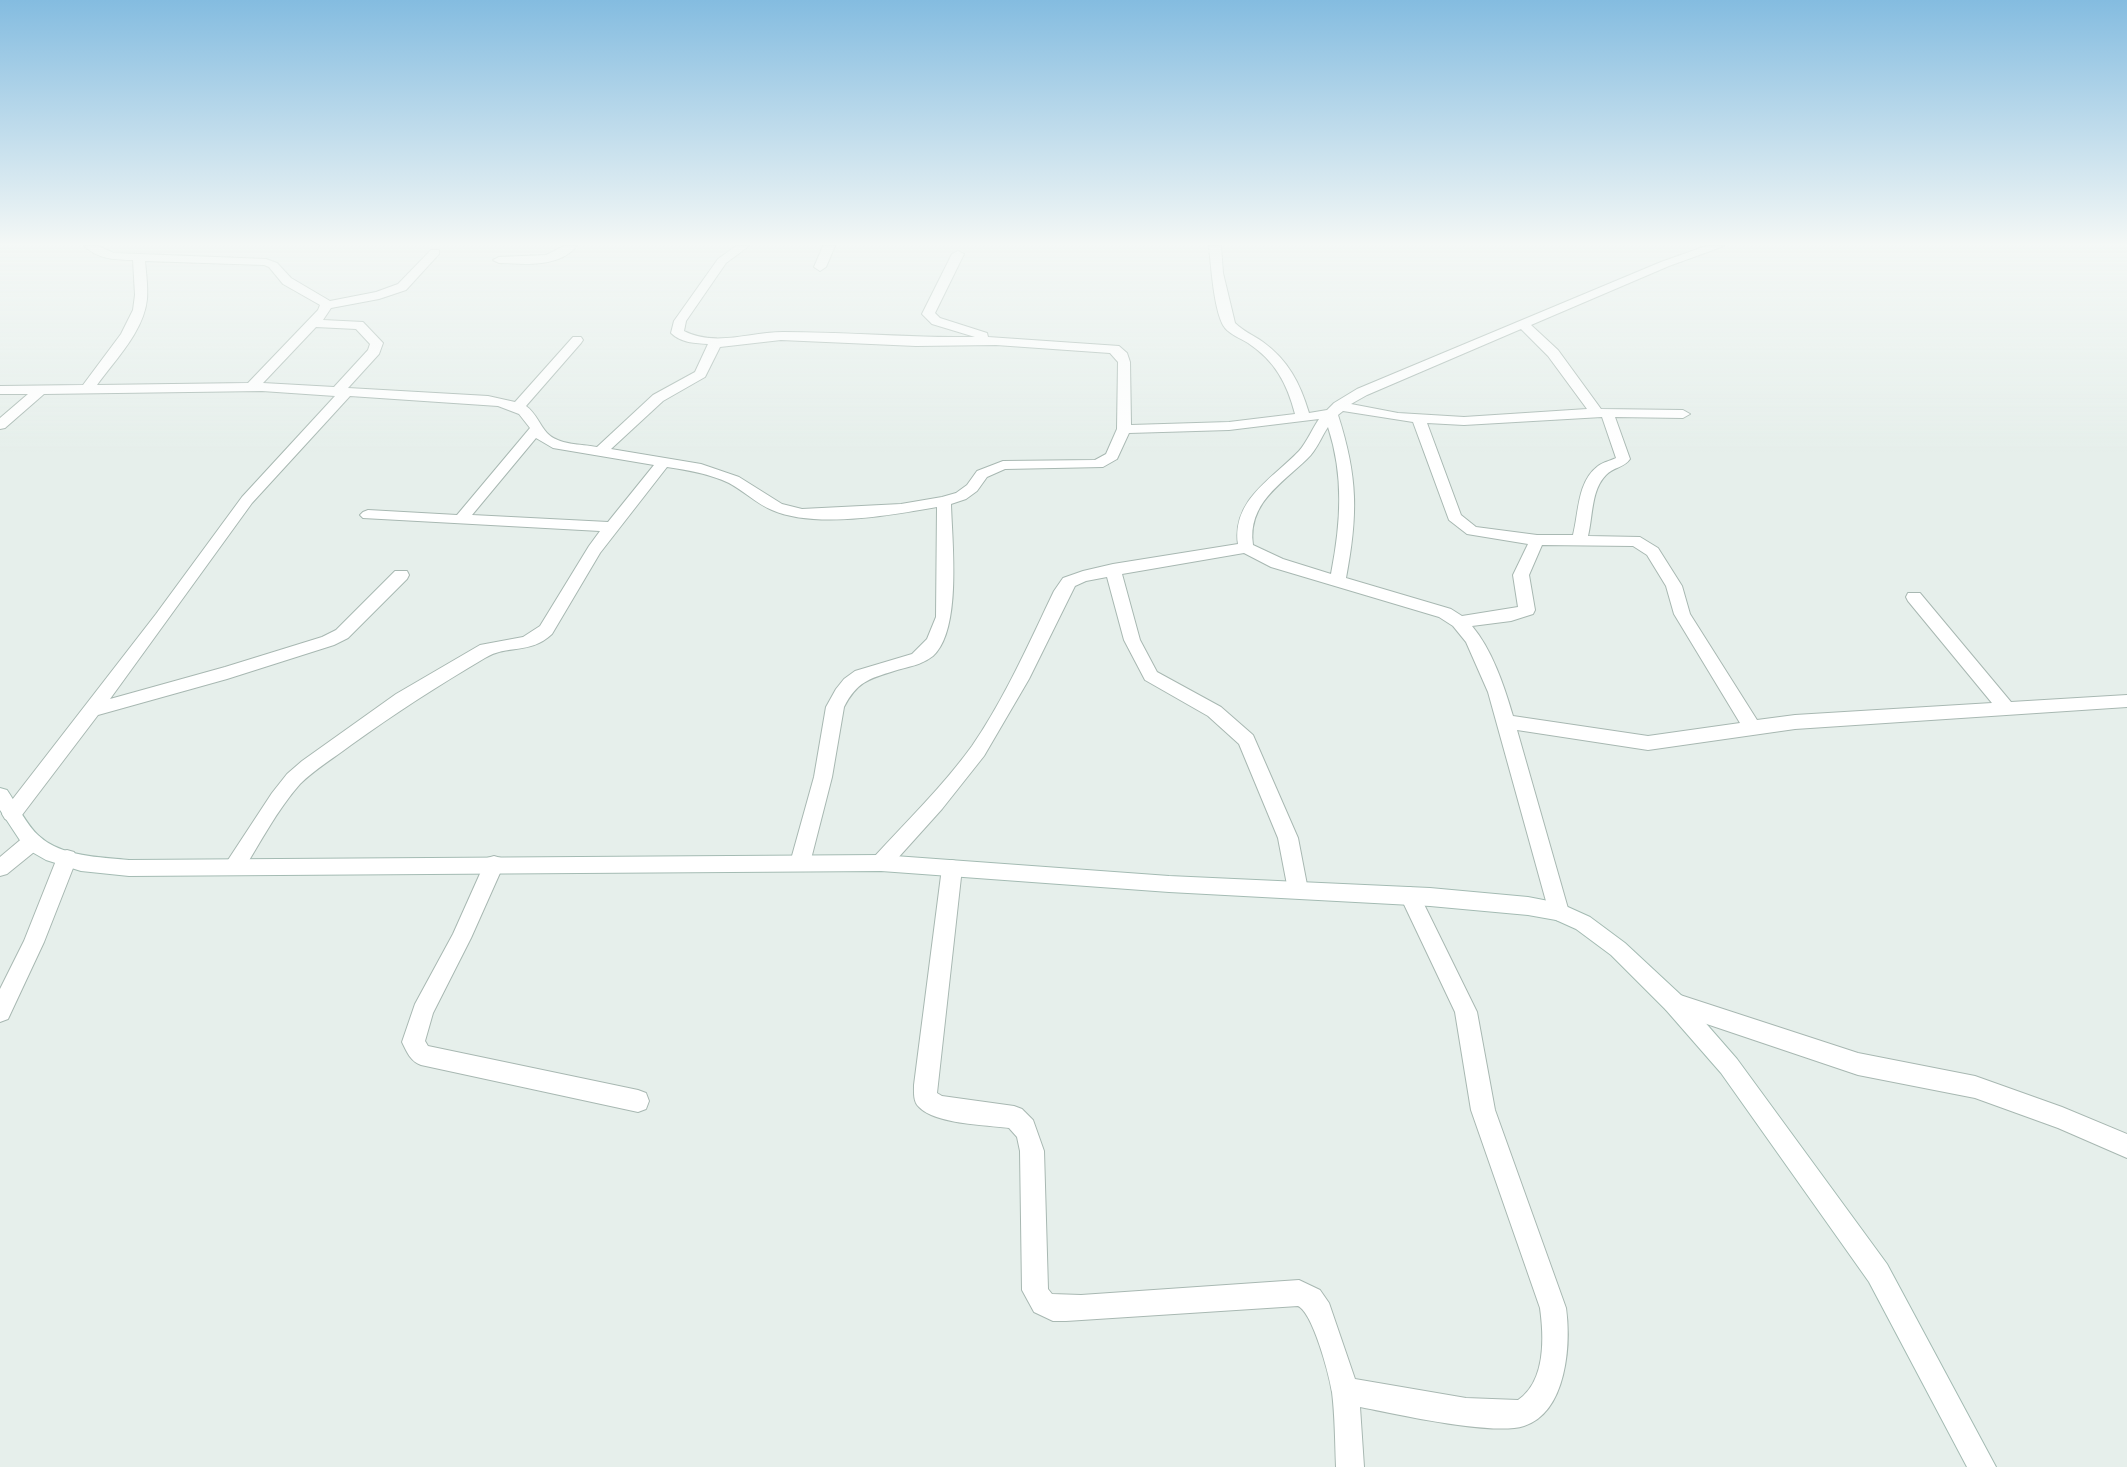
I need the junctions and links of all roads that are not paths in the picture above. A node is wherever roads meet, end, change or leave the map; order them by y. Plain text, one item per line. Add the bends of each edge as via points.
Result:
1 (137, 314) edge
2 (319, 314) edge
3 (685, 314) edge
4 (929, 314) edge
5 (1227, 314) edge
6 (1543, 314) edge
7 (313, 323) junction
8 (1522, 323) junction
9 (577, 340) dead end
10 (996, 341) junction
11 (720, 342) junction
12 (251, 388) junction
13 (41, 389) junction
14 (87, 389) junction
15 (0, 390) edge
16 (341, 392) junction
17 (517, 408) junction
18 (1335, 410) junction
19 (1602, 413) junction
20 (1683, 414) dead end
21 (1303, 417) junction
22 (1418, 418) junction
23 (0, 425) edge
24 (1124, 429) junction
25 (536, 430) junction
26 (598, 453) junction
27 (664, 461) junction
28 (944, 501) junction
29 (368, 514) dead end
30 (461, 519) junction
31 (610, 527) junction
32 (1537, 540) junction
33 (1579, 542) junction
34 (1246, 548) junction
35 (1113, 570) junction
36 (401, 575) dead end
37 (1338, 581) junction
38 (1914, 597) dead end
39 (1460, 621) junction
40 (2127, 702) edge
41 (2007, 709) junction
42 (92, 710) junction
43 (1504, 721) junction
44 (1751, 726) junction
45 (0, 795) edge
46 (12, 814) junction
47 (32, 842) junction
48 (66, 858) junction
49 (800, 863) junction
50 (881, 863) junction
51 (494, 864) junction
52 (235, 866) junction
53 (0, 868) edge
54 (952, 868) junction
55 (1298, 890) junction
56 (1410, 896) junction
57 (1559, 912) junction
58 (1674, 1004) junction
59 (0, 1012) edge
60 (638, 1101) dead end
61 (2127, 1146) edge
62 (1345, 1391) junction
63 (1350, 1467) edge
64 (1982, 1467) edge

1 - 14 street
2 - 7 street
3 - 11 street via 677,333
4 - 10 street via 936,321
5 - 21 street via 1230,328 1259,344 1279,362 1293,383
6 - 8 street
7 - 12 street
7 - 16 street via 359,325 377,343
8 - 18 street via 1362,392
8 - 19 street via 1553,353
9 - 17 street
10 - 11 street via 781,336
10 - 24 street via 1108,348 1119,352 1124,362
11 - 26 street via 713,347 700,374 658,398
12 - 14 street
12 - 16 street
13 - 14 street
13 - 15 street
13 - 23 street
16 - 17 street via 473,398
16 - 42 street via 247,500
17 - 25 street via 528,415
18 - 21 street
18 - 22 street
18 - 34 street via 1303,455 1269,482 1258,497 1245,522 1242,536
18 - 37 street via 1345,460 1348,505 1348,529
19 - 20 street
19 - 22 street via 1479,421
19 - 33 street via 1623,459 1598,475 1584,505
21 - 24 street via 1229,426
22 - 32 street via 1460,524 1472,531
24 - 28 street via 1106,461 1003,465 982,474 961,496
25 - 26 street via 542,439 553,444
25 - 30 street
26 - 27 street
27 - 28 street via 734,480 777,507 802,514 901,509
27 - 31 street
28 - 49 street via 944,617 935,642 918,658 861,675 842,694 835,707 823,777
29 - 30 street
30 - 31 street
31 - 52 street via 538,640 486,649 338,743 294,779
32 - 33 street
32 - 39 street via 1521,575 1527,610
33 - 44 street via 1633,541 1648,546 1674,586 1682,614
34 - 35 street
34 - 37 street via 1277,563
35 - 50 street via 1069,582 978,751
35 - 55 street via 1137,652 1151,676 1210,707 1247,740 1288,838
36 - 42 street via 342,634 328,641
37 - 39 street
38 - 41 street
39 - 43 street via 1497,692
40 - 41 street
41 - 44 street
42 - 46 street
43 - 44 street via 1648,743
43 - 57 street
45 - 46 street
46 - 47 street
47 - 48 street
47 - 53 street
48 - 52 street via 129,868
48 - 59 street via 34,942
49 - 50 street
49 - 51 street
50 - 54 street
51 - 52 street
51 - 60 street via 423,1011 413,1042 421,1055
54 - 55 street
54 - 62 street via 926,1099 938,1107 1014,1118 1023,1123 1032,1151 1035,1290 1039,1301 1049,1308 1081,1308 1299,1293 1311,1299 1320,1312
55 - 56 street
56 - 57 street
56 - 62 street via 1466,1012 1483,1110 1552,1308 1556,1334 1548,1379 1537,1402 1522,1414 1495,1415
57 - 58 street via 1617,949
58 - 61 street via 1858,1064 1975,1087
58 - 64 street via 1729,1066 1878,1273
62 - 63 street

